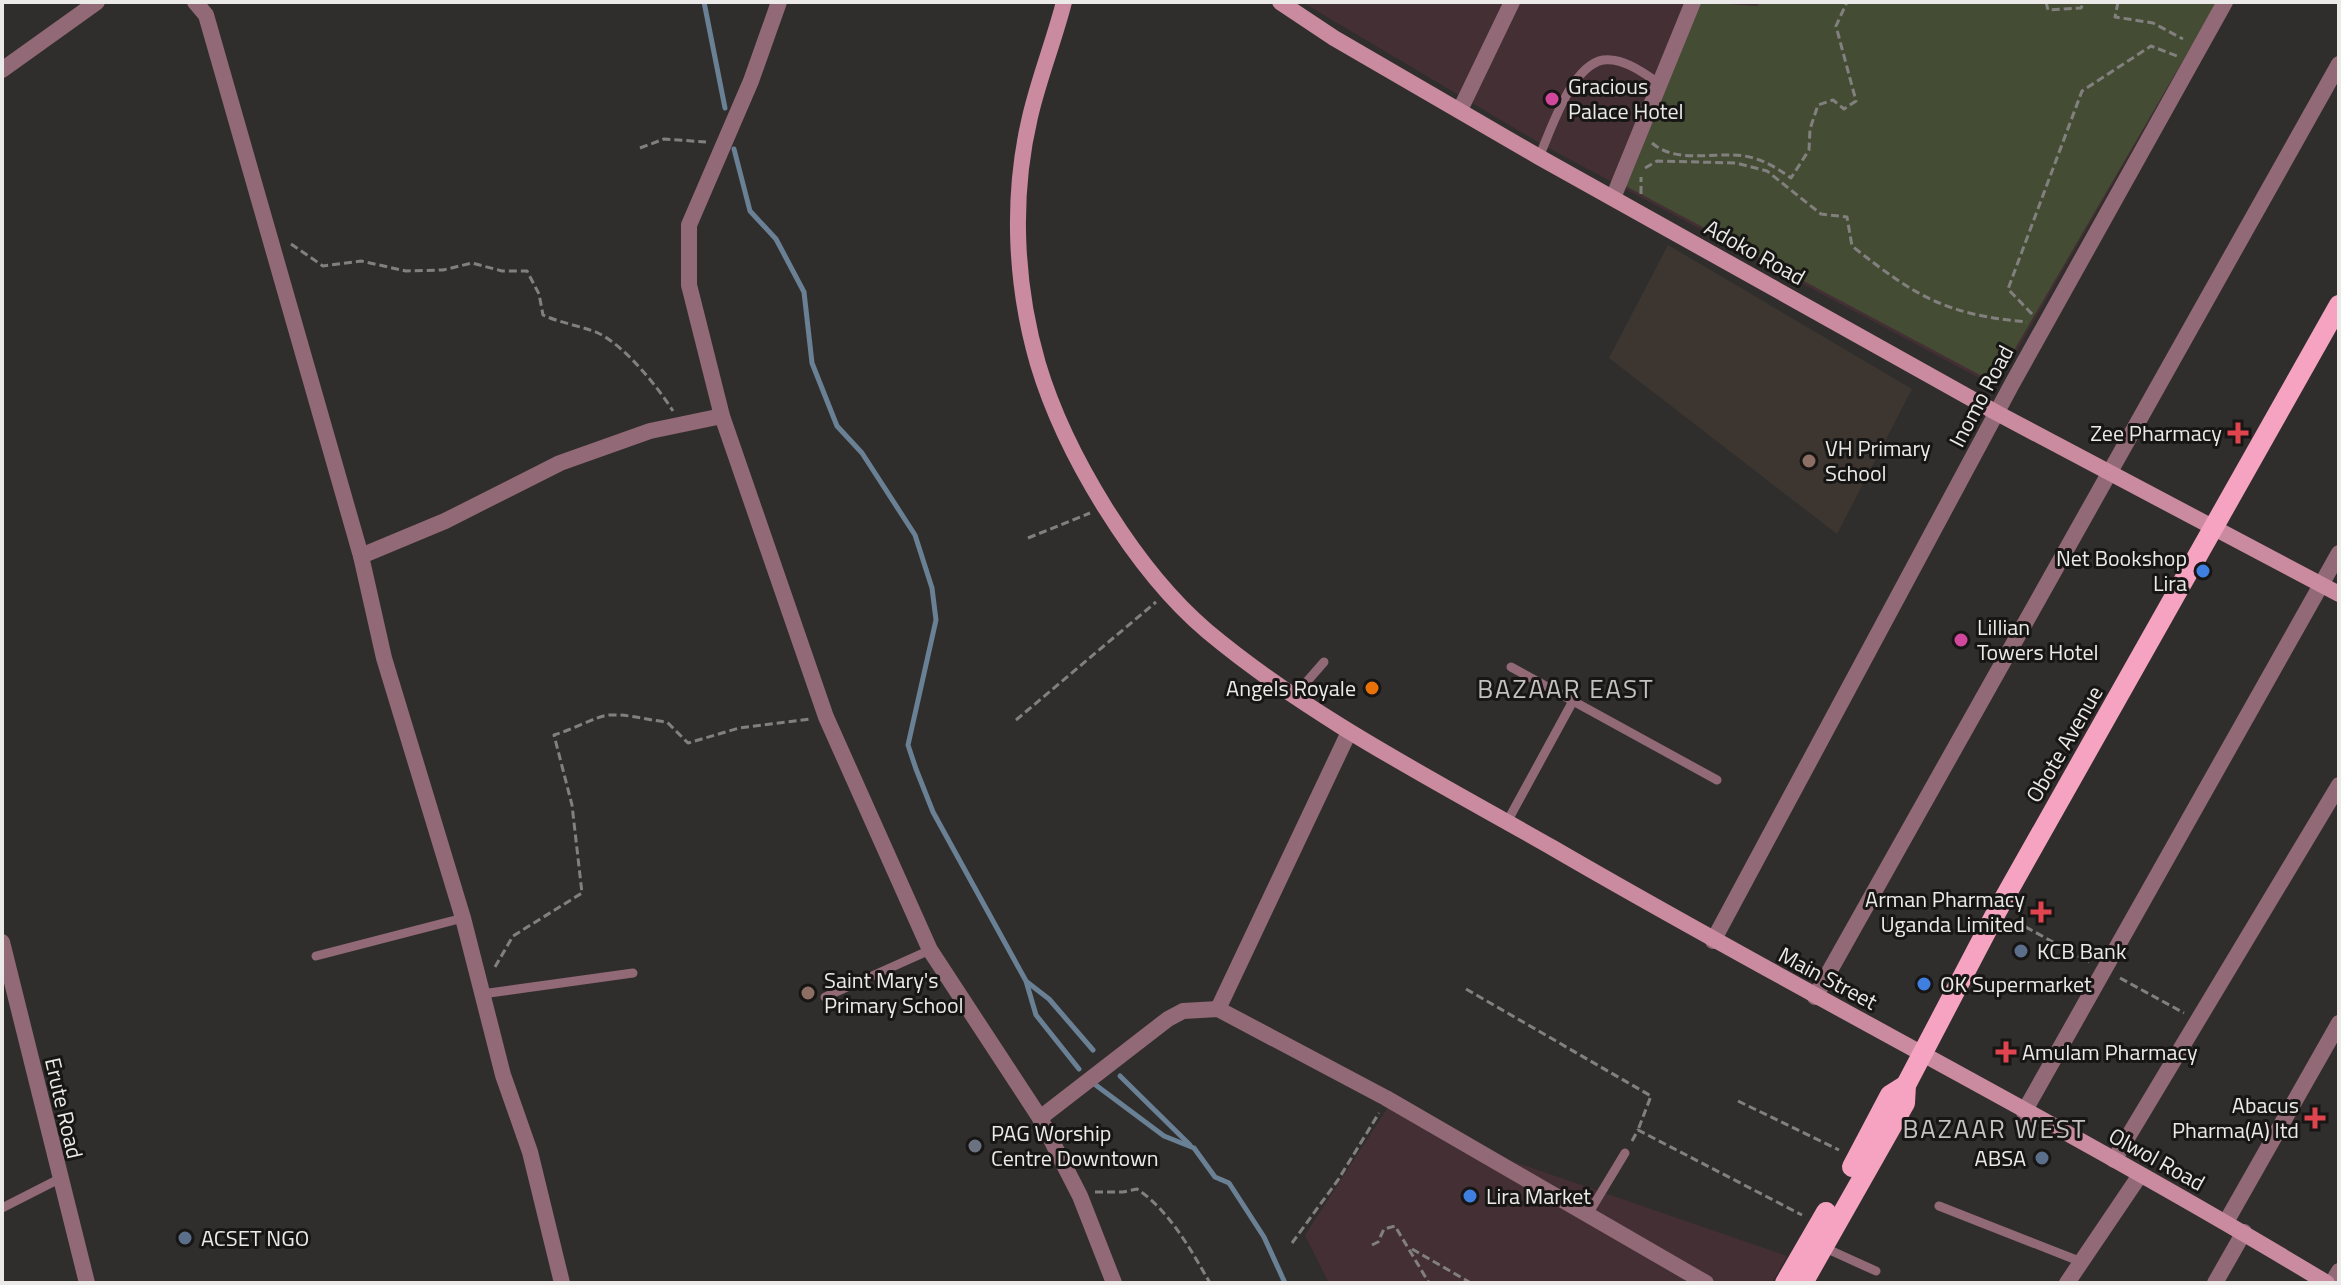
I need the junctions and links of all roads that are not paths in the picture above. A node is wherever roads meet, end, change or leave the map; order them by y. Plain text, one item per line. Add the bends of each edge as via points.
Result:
1 (97, 2) edge
2 (779, 2) edge
3 (1064, 2) edge
4 (1280, 2) edge
5 (1512, 2) edge
6 (1693, 2) edge
7 (2225, 2) edge
8 (202, 6) edge
9 (2339, 64) edge
10 (2, 70) edge
11 (1660, 84) junction
12 (1460, 110) junction
13 (1539, 157) junction
14 (1613, 198) junction
15 (2339, 305) edge
16 (1997, 413) junction
17 (722, 416) junction
18 (2109, 472) junction
19 (2215, 530) junction
20 (2339, 553) edge
21 (361, 556) junction
22 (2321, 584) junction
23 (2339, 594) edge
24 (1324, 662) dead end
25 (1511, 667) dead end
26 (1296, 694) junction
27 (1573, 701) junction
28 (1349, 732) junction
29 (1717, 780) dead end
30 (2339, 785) edge
31 (1507, 822) junction
32 (463, 918) junction
33 (1713, 941) junction
34 (2, 942) edge
35 (930, 950) junction
36 (316, 956) dead end
37 (633, 973) dead end
38 (488, 992) junction
39 (825, 997) dead end
40 (1815, 997) junction
41 (1218, 1009) junction
42 (2339, 1023) edge
43 (1922, 1053) junction
44 (1906, 1085) junction
45 (2024, 1112) junction
46 (1040, 1118) junction
47 (1625, 1153) road end
48 (2114, 1160) junction
49 (2140, 1175) junction
50 (59, 1179) junction
51 (1939, 1206) dead end
52 (2, 1208) edge
53 (1587, 1216) junction
54 (2226, 1222) junction
55 (2244, 1232) junction
56 (1817, 1237) junction
57 (2079, 1261) junction
58 (1876, 1271) dead end
59 (2339, 1271) edge
60 (87, 1283) edge
61 (562, 1283) edge
62 (1114, 1283) edge
63 (1706, 1283) edge
64 (1785, 1283) edge
65 (1803, 1283) edge
66 (2067, 1283) edge
67 (2215, 1283) edge
68 (2330, 1283) edge

1 - 10 street
2 - 17 street via 689,225 689,285
3 - 26 street, Main Street via 1029,118 1021,182 1018,246 1039,368 1105,507 1168,592 1207,630
4 - 12 street, Adoko Road
5 - 12 street
6 - 11 street
7 - 16 street, Inomo Road
8 - 21 street
9 - 18 street
11 - 13 lane via 1629,65 1604,60 1581,72
11 - 14 street
12 - 13 street, Adoko Road
13 - 14 street, Adoko Road
14 - 16 street, Adoko Road
15 - 19 main road, Obote Avenue
16 - 18 street, Adoko Road
16 - 33 street, Inomo Road
17 - 21 street via 650,431 545,469 445,521
17 - 35 street via 826,717
18 - 19 street, Adoko Road
18 - 40 street
19 - 22 street, Adoko Road
19 - 43 main road, Obote Avenue
20 - 22 street
21 - 32 street via 384,658
22 - 23 street, Adoko Road
22 - 45 street
24 - 26 lane
25 - 27 lane
26 - 28 street, Main Street
27 - 29 lane
27 - 31 lane
28 - 31 street, Main Street
28 - 41 street
30 - 48 street
31 - 33 street, Main Street
32 - 36 lane
32 - 38 street
33 - 40 street, Main Street
34 - 50 street, Erute Road
35 - 39 lane
35 - 46 street
37 - 38 lane
38 - 61 street via 503,1075 530,1152
40 - 43 street, Main Street
41 - 46 street via 1183,1011 1168,1019
41 - 53 street via 1386,1098
42 - 54 street
43 - 44 main road, Obote Avenue
43 - 45 street, Olwol Road
44 - 56 main road, Obote Avenue via 1905,1103
44 - 56 main road, Obote Avenue via 1890,1095
45 - 48 street, Olwol Road
46 - 62 street via 1080,1196
47 - 53 lane
48 - 49 street, Olwol Road
49 - 54 street, Olwol Road
49 - 57 street
50 - 52 lane
50 - 60 street, Erute Road
51 - 57 lane
53 - 63 street
54 - 55 street, Olwol Road
55 - 67 street
55 - 68 street, Olwol Road
56 - 58 lane
56 - 64 main road, Obote Avenue
56 - 65 main road, Obote Avenue
57 - 66 street
59 - 68 street

